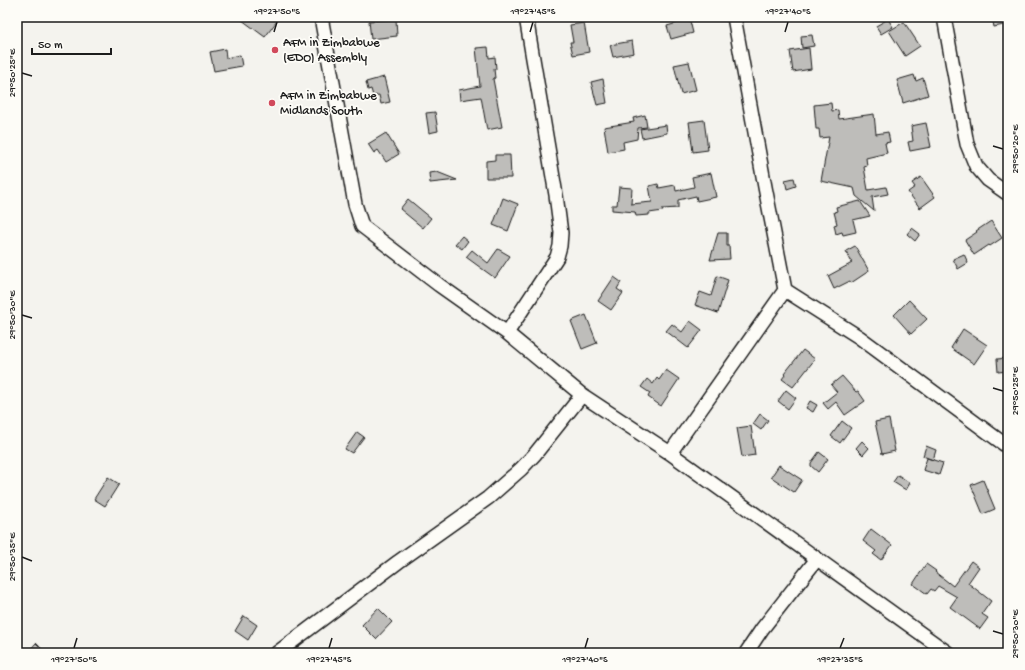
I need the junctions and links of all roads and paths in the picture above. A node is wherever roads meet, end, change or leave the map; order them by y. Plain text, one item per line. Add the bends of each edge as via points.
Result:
1 (321, 17) edge
2 (526, 17) edge
3 (734, 17) edge
4 (944, 17) edge
5 (1008, 194) edge
6 (785, 290) junction
7 (507, 333) junction
8 (582, 395) junction
9 (1008, 447) edge
10 (670, 453) junction
11 (817, 559) junction
12 (277, 653) edge
13 (746, 653) edge
14 (948, 653) edge

1 - 7 street via 355,204 362,226
2 - 7 street via 561,233 557,258
3 - 6 street
4 - 5 street via 967,144 976,166 988,180
6 - 9 street via 859,337
6 - 10 street
7 - 8 street
8 - 10 street
8 - 12 street via 535,454 488,498
10 - 11 street
11 - 13 street
11 - 14 street

